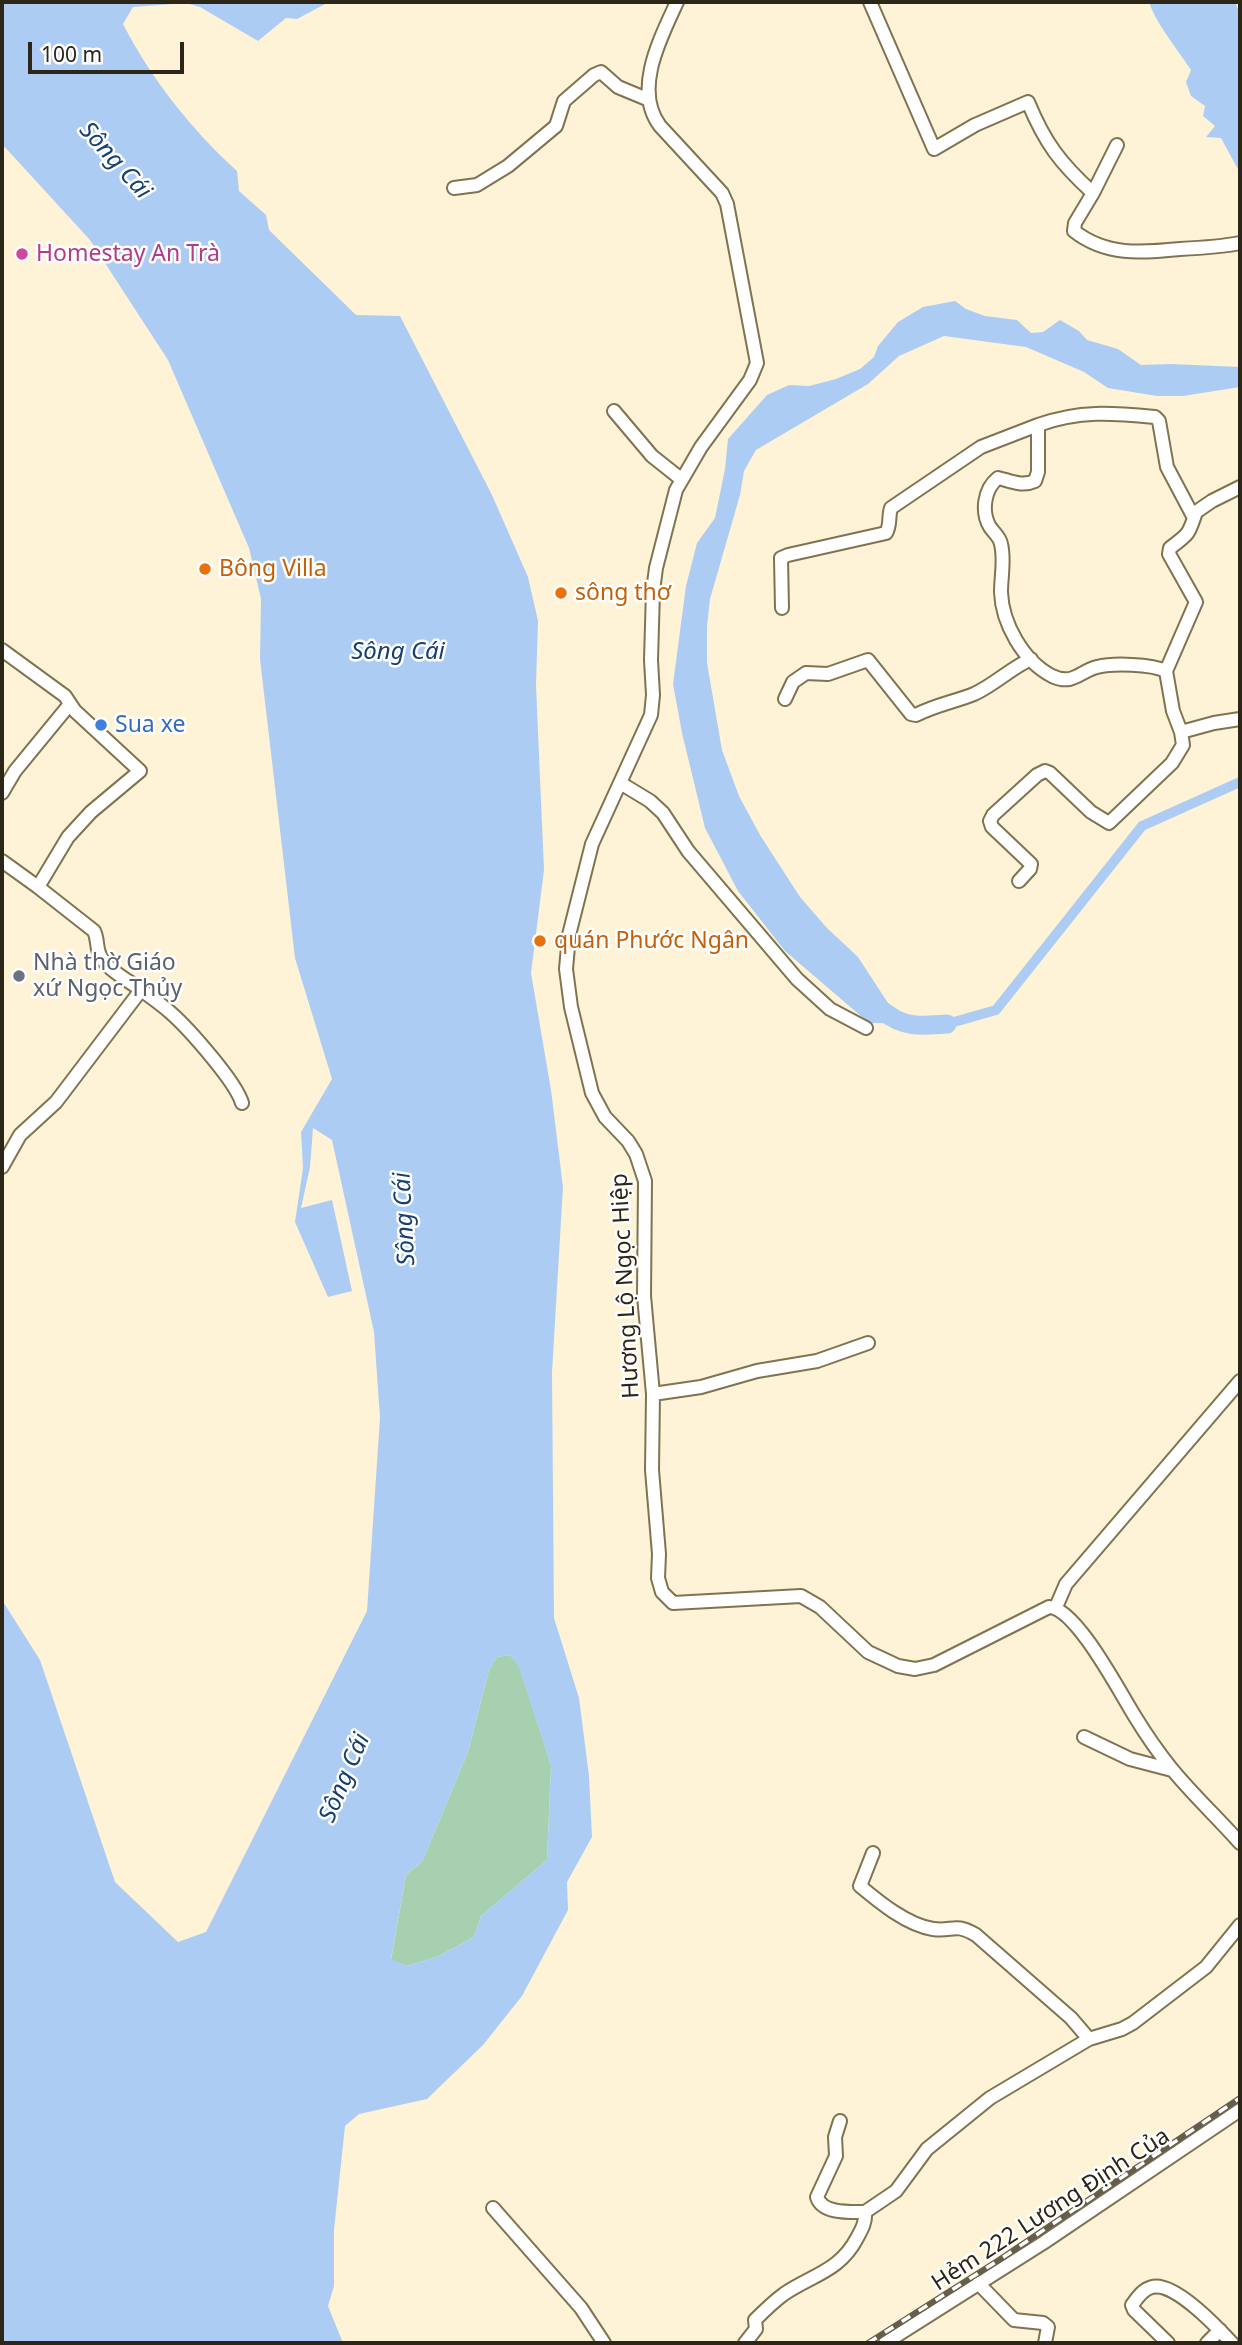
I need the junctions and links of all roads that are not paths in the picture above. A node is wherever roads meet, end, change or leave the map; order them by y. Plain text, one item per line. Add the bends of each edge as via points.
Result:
1 (677, 2) edge
2 (870, 2) edge
3 (647, 99) junction
4 (1117, 145) dead end
5 (454, 188) dead end
6 (1093, 192) junction
7 (1240, 243) edge
8 (614, 411) dead end
9 (1038, 425) junction
10 (681, 479) junction
11 (1240, 486) edge
12 (1194, 518) junction
13 (782, 608) dead end
14 (2, 650) edge
15 (1031, 659) junction
16 (1166, 671) junction
17 (785, 699) dead end
18 (70, 704) junction
19 (1240, 719) edge
20 (1181, 732) junction
21 (622, 783) junction
22 (2, 793) edge
23 (2, 861) edge
24 (1018, 881) dead end
25 (38, 887) junction
26 (141, 990) junction
27 (866, 1028) dead end
28 (242, 1103) dead end
29 (2, 1167) edge
30 (868, 1343) dead end
31 (1240, 1381) edge
32 (653, 1394) junction
33 (1056, 1607) junction
34 (1084, 1737) dead end
35 (1172, 1770) junction
36 (1240, 1843) edge
37 (873, 1853) dead end
38 (1240, 1925) edge
39 (1089, 2039) junction
40 (1240, 2110) edge
41 (840, 2121) dead end
42 (493, 2208) dead end
43 (865, 2212) junction
44 (978, 2283) junction
45 (1220, 2330) junction
46 (604, 2343) edge
47 (745, 2343) edge
48 (886, 2343) edge
49 (1045, 2343) edge
50 (1168, 2343) edge
51 (1207, 2343) edge
52 (1232, 2343) edge

1 - 3 street via 650,75
2 - 6 street via 934,149 1028,102 1056,155
3 - 5 street via 618,87 601,72 594,75 564,101 556,125 508,166 477,185
3 - 10 street, Hương Lộ Ngọc Hiệp via 656,121 722,193 757,363
4 - 6 street
6 - 7 street via 1074,231 1098,245 1125,252 1157,252
8 - 10 street via 652,456
9 - 12 street via 1081,413 1155,417 1167,467
9 - 13 street via 981,447 891,508 886,533 781,558
9 - 15 street via 1035,481 1028,484 998,478 984,506 989,526 1001,541 1006,621
10 - 21 street, Hương Lộ Ngọc Hiệp via 656,568 651,715
11 - 12 street via 1205,505
12 - 16 street via 1187,535 1170,548 1169,554 1196,602
14 - 18 street
15 - 16 street via 1061,679 1072,679 1095,667 1145,666
15 - 17 street via 974,694 916,715 869,660 828,674 807,673 789,687
16 - 20 street
18 - 22 street
18 - 25 street via 140,771 68,837
19 - 20 street
20 - 24 street via 1183,745 1178,755 1109,822 1091,813 1045,771 993,815 992,827 1031,864
21 - 27 street via 663,813 695,860 797,979 830,1009
21 - 32 street, Hương Lộ Ngọc Hiệp via 586,863 566,969 593,1093 605,1117 636,1154 645,1181 644,1296
23 - 25 street
25 - 26 street via 94,931 104,962
26 - 28 street via 173,1014 217,1064
26 - 29 street via 56,1102 20,1135
30 - 32 street via 817,1361
31 - 33 street via 1066,1584
32 - 33 street, Hương Lộ Ngọc Hiệp via 658,1578 662,1592 673,1603 801,1596 820,1607 868,1652 915,1669 934,1665 1013,1623
33 - 35 street via 1092,1647
34 - 35 street via 1130,1759
35 - 36 street
37 - 39 street via 860,1886 912,1922 936,1930 962,1927 976,1935
38 - 39 street via 1206,1967 1133,2023
39 - 43 street via 990,2098 928,2150 897,2191
40 - 44 street, Hẻm 222 Lương Định Của
41 - 43 street via 836,2156 817,2197 824,2207
42 - 46 street via 580,2308
43 - 47 street via 866,2221 843,2259 785,2293 755,2320 756,2329
44 - 48 street, Hẻm 222 Lương Định Của
44 - 49 street via 1014,2320 1048,2327
45 - 50 street via 1177,2294 1152,2287 1132,2305
45 - 51 street
45 - 52 street

